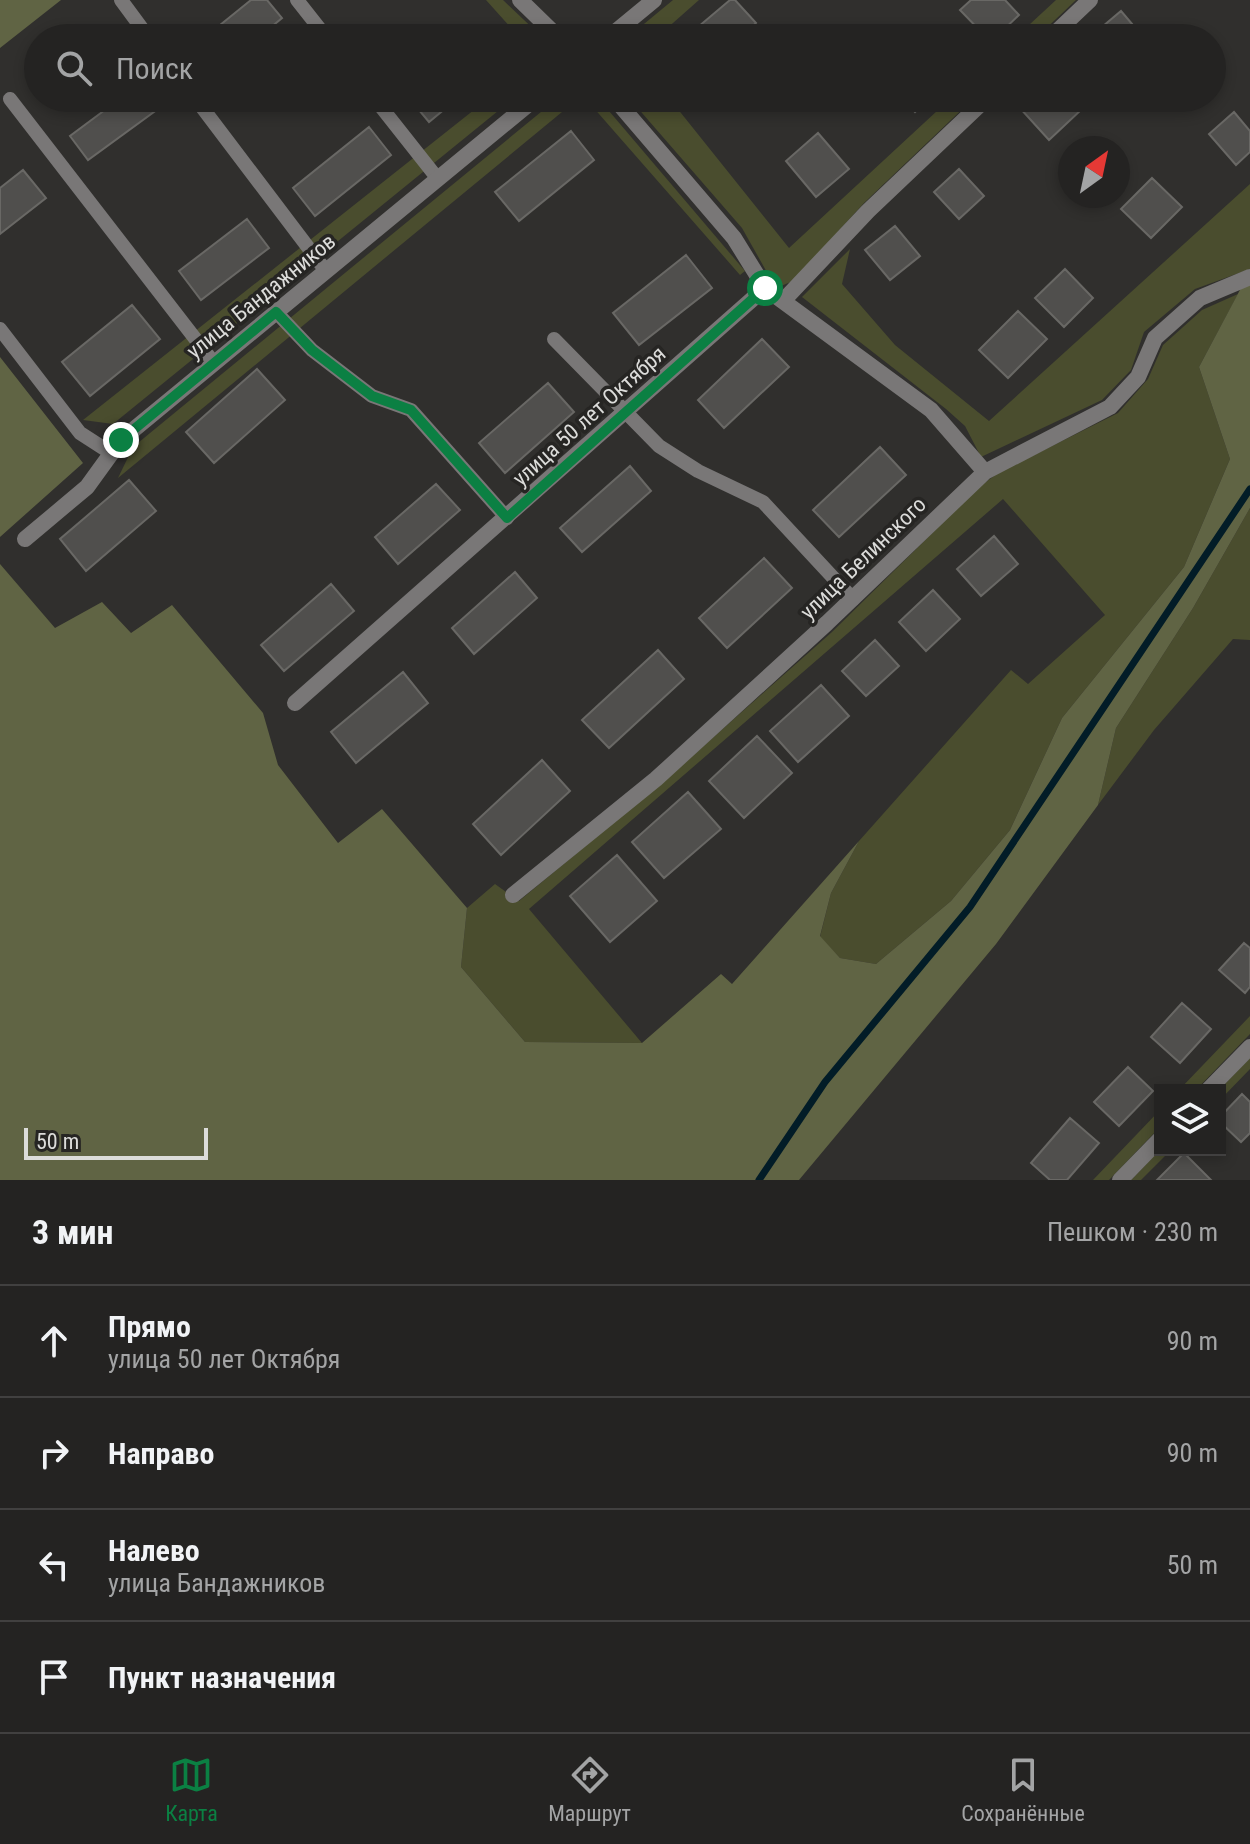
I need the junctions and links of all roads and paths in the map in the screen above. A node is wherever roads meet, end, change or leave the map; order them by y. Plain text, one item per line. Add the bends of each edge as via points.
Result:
1 (121, 0) edge
2 (297, 0) edge
3 (520, 0) edge
4 (654, 0) edge
5 (1090, 0) edge
6 (139, 24) edge
7 (316, 24) edge
8 (545, 24) edge
9 (625, 24) edge
10 (1065, 24) edge
11 (10, 99) dead end
12 (206, 112) edge
13 (385, 112) edge
14 (519, 112) edge
15 (626, 112) edge
16 (972, 112) edge
17 (438, 179) junction
18 (326, 271) junction
19 (1250, 277) edge
20 (765, 288) junction
21 (783, 301) junction
22 (276, 312) junction
23 (0, 329) edge
24 (554, 339) dead end
25 (214, 363) junction
26 (627, 413) junction
27 (111, 453) junction
28 (985, 472) junction
29 (507, 518) junction
30 (25, 539) dead end
31 (853, 599) junction
32 (295, 703) dead end
33 (513, 895) dead end
34 (1250, 1047) edge
35 (1214, 1084) edge
36 (1154, 1145) edge
37 (1120, 1180) edge

1 - 6 lane
2 - 7 lane
3 - 8 street
4 - 9 street
5 - 10 street
11 - 25 lane
12 - 18 lane
13 - 17 lane
14 - 17 street, улица Бандажников
15 - 20 street via 734,238
16 - 21 street
17 - 18 street, улица Бандажников
18 - 22 street, улица Бандажников
19 - 28 street, улица Белинского via 1200,298 1155,338 1138,377 1110,407
20 - 21 street
20 - 26 street, улица 50 лет Октября
21 - 28 street via 931,410
22 - 25 street, улица Бандажников
22 - 29 lane via 312,350 372,396 411,410
23 - 27 lane via 80,433
24 - 26 lane
25 - 27 street, улица Бандажников
26 - 29 street, улица 50 лет Октября
26 - 31 lane via 659,446 763,502
27 - 30 street, улица Бандажников via 87,487
28 - 31 street, улица Белинского
29 - 32 street, улица 50 лет Октября
31 - 33 street, улица Белинского via 656,779
34 - 35 street
36 - 37 street

